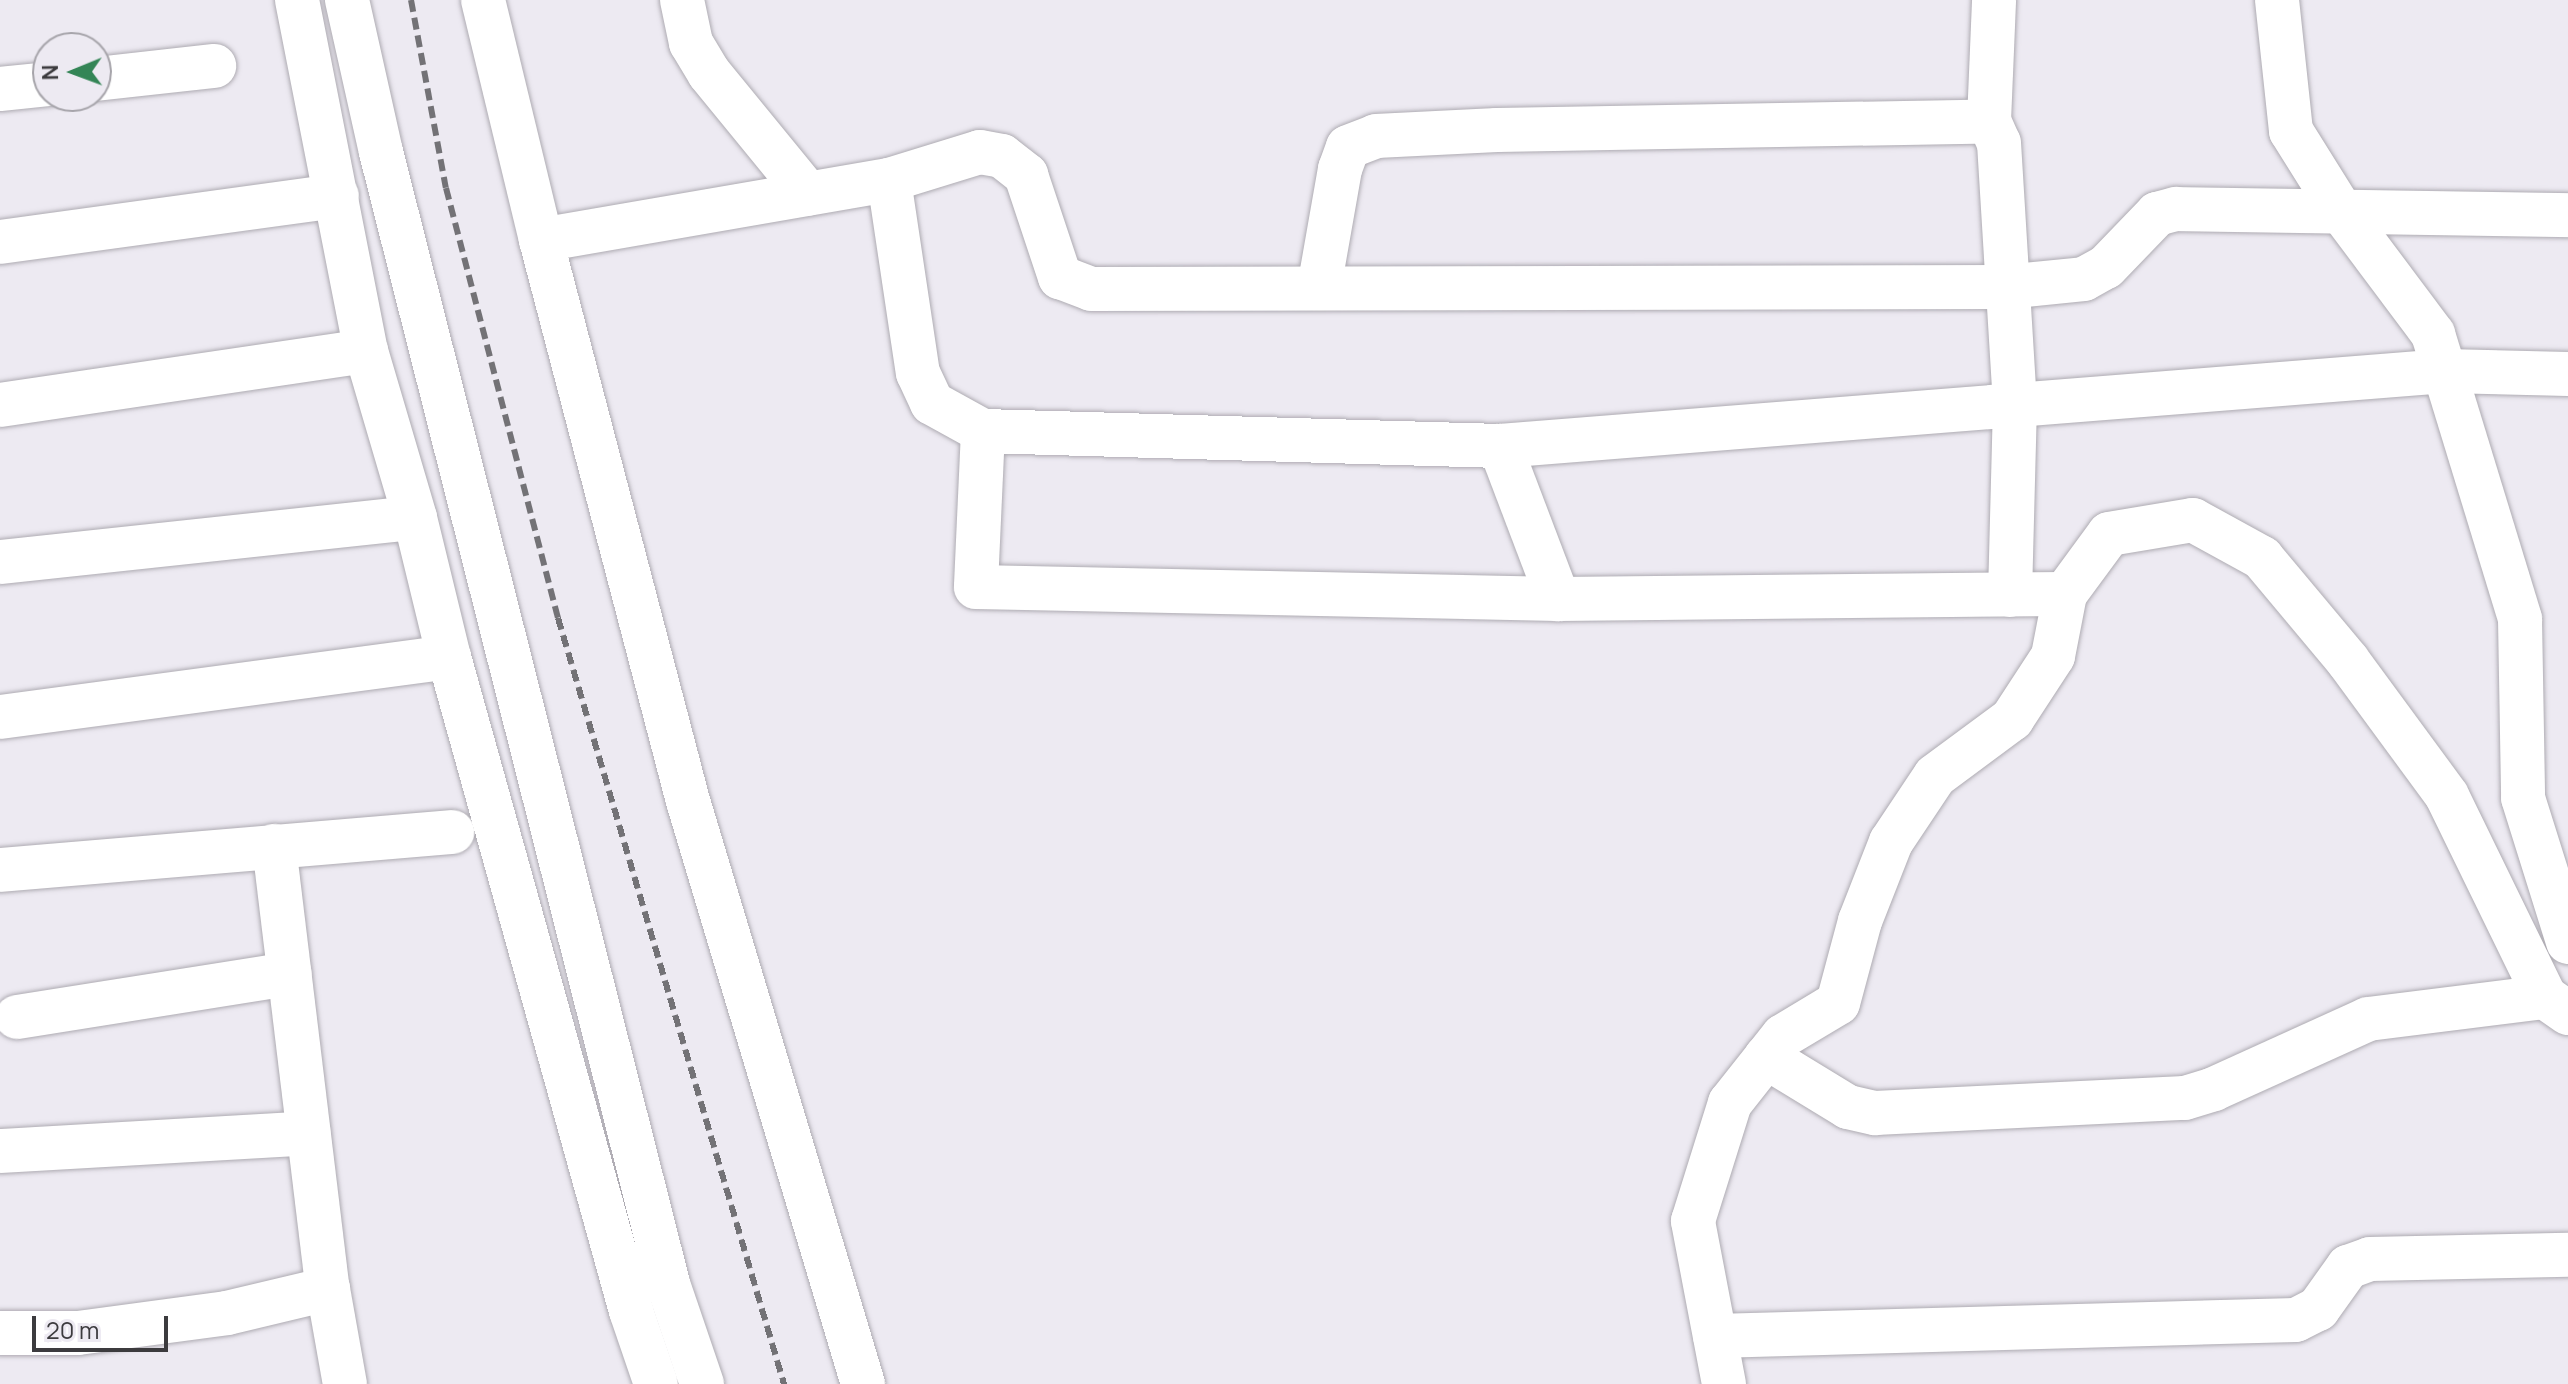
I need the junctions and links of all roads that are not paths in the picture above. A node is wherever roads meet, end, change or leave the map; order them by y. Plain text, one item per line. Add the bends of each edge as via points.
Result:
1 (297, 0) edge
2 (347, 0) edge
3 (483, 0) edge
4 (682, 0) edge
5 (1994, 0) edge
6 (2277, 0) edge
7 (214, 66) dead end
8 (112, 77) edge
9 (32, 86) edge
10 (0, 89) edge
11 (1989, 121) junction
12 (889, 180) junction
13 (808, 194) junction
14 (337, 196) junction
15 (2341, 211) junction
16 (2568, 215) edge
17 (541, 240) junction
18 (0, 242) edge
19 (2005, 287) junction
20 (1319, 288) junction
21 (366, 351) junction
22 (2445, 371) junction
23 (2568, 374) edge
24 (2015, 404) junction
25 (0, 405) edge
26 (983, 431) junction
27 (1500, 446) junction
28 (415, 518) junction
29 (0, 562) edge
30 (2065, 594) junction
31 (2010, 595) junction
32 (1558, 599) junction
33 (449, 657) junction
34 (0, 717) edge
35 (452, 832) dead end
36 (274, 846) junction
37 (0, 870) edge
38 (2568, 942) edge
39 (290, 974) junction
40 (2556, 1005) edge
41 (17, 1017) dead end
42 (1766, 1057) junction
43 (308, 1133) junction
44 (0, 1151) edge
45 (2568, 1255) edge
46 (328, 1289) junction
47 (0, 1333) edge
48 (1715, 1336) junction
49 (345, 1384) edge
50 (656, 1384) edge
51 (702, 1384) edge
52 (863, 1384) edge
53 (1724, 1384) edge

1 - 14 street
2 - 51 street via 668,1284
3 - 17 street
4 - 13 street via 691,43 709,73
5 - 11 street
6 - 15 street via 2291,131
7 - 8 street
9 - 10 street
11 - 19 street via 1999,143
11 - 20 street via 1376,136 1348,147
12 - 13 street
12 - 20 street via 980,152 1002,156 1026,175 1060,277 1091,289
12 - 26 street via 918,373 932,403
13 - 17 street
14 - 18 street
14 - 21 street
15 - 16 street
15 - 19 street via 2176,209 2157,214 2106,267 2084,279
15 - 22 street via 2433,334
17 - 52 street via 688,801
19 - 20 street
19 - 24 street
21 - 25 street
21 - 28 street
22 - 23 street
22 - 24 street
22 - 38 street via 2520,619 2523,798
24 - 27 street
24 - 31 street
26 - 27 street
26 - 32 street via 976,587
27 - 32 street
28 - 29 street
28 - 33 street
30 - 31 street
30 - 40 street via 2109,534 2193,520 2262,558 2348,661 2447,796
30 - 42 street via 2053,656 2012,719 1935,776 1891,842 1860,921 1838,1003 1783,1036
31 - 32 street
33 - 34 street
33 - 50 street via 631,1311
35 - 36 street
36 - 37 street
36 - 39 street
39 - 41 street
39 - 43 street
40 - 42 street via 2368,1019 2185,1098 1875,1113 1848,1107
42 - 48 street via 1730,1103 1693,1221
43 - 44 street
43 - 46 street
45 - 48 street via 2370,1259 2348,1267 2318,1309 2296,1320
46 - 47 street via 227,1313 78,1333
46 - 49 street
48 - 53 street

